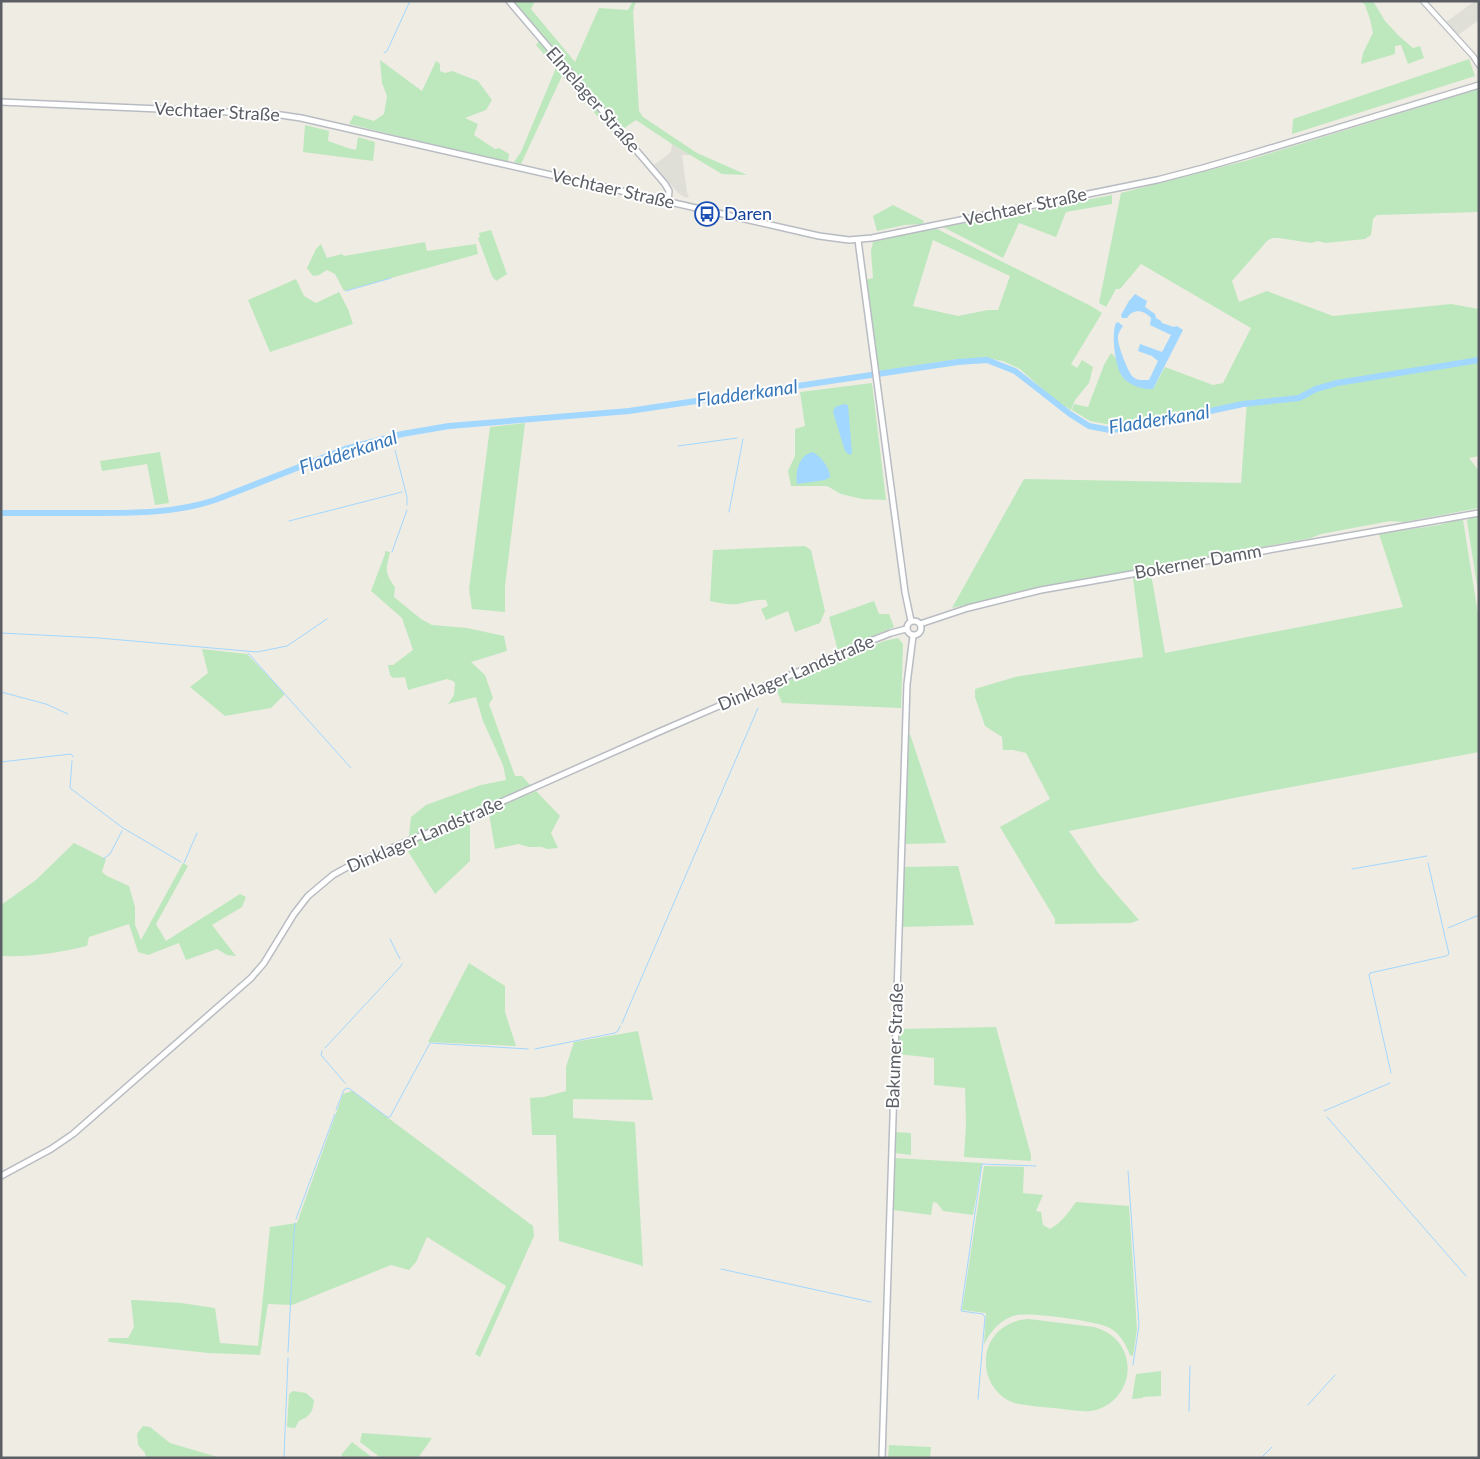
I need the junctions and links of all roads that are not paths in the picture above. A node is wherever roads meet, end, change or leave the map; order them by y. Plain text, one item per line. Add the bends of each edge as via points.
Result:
1 (509, 1) edge
2 (1423, 1) edge
3 (1479, 65) edge
4 (1479, 85) edge
5 (1, 102) edge
6 (668, 202) junction
7 (858, 240) junction
8 (1479, 513) edge
9 (911, 621) junction
10 (920, 624) junction
11 (906, 629) junction
12 (913, 636) junction
13 (1, 1176) edge
14 (882, 1458) edge

1 - 6 main road, Elmelager Straße via 665,184 669,190
2 - 3 street
4 - 7 main road, Vechtaer Straße via 1182,174
5 - 6 main road, Vechtaer Straße via 287,116
6 - 7 main road, Vechtaer Straße via 819,236
7 - 9 main road
8 - 10 main road, Bokerner Damm via 1042,590 968,608
9 - 10 main road
9 - 11 main road
10 - 12 main road via 921,630
11 - 12 main road
11 - 13 main road, Dinklager Landstraße via 853,648 333,875 300,905 251,978 73,1134
12 - 14 main road, Bakumer Straße via 905,732

